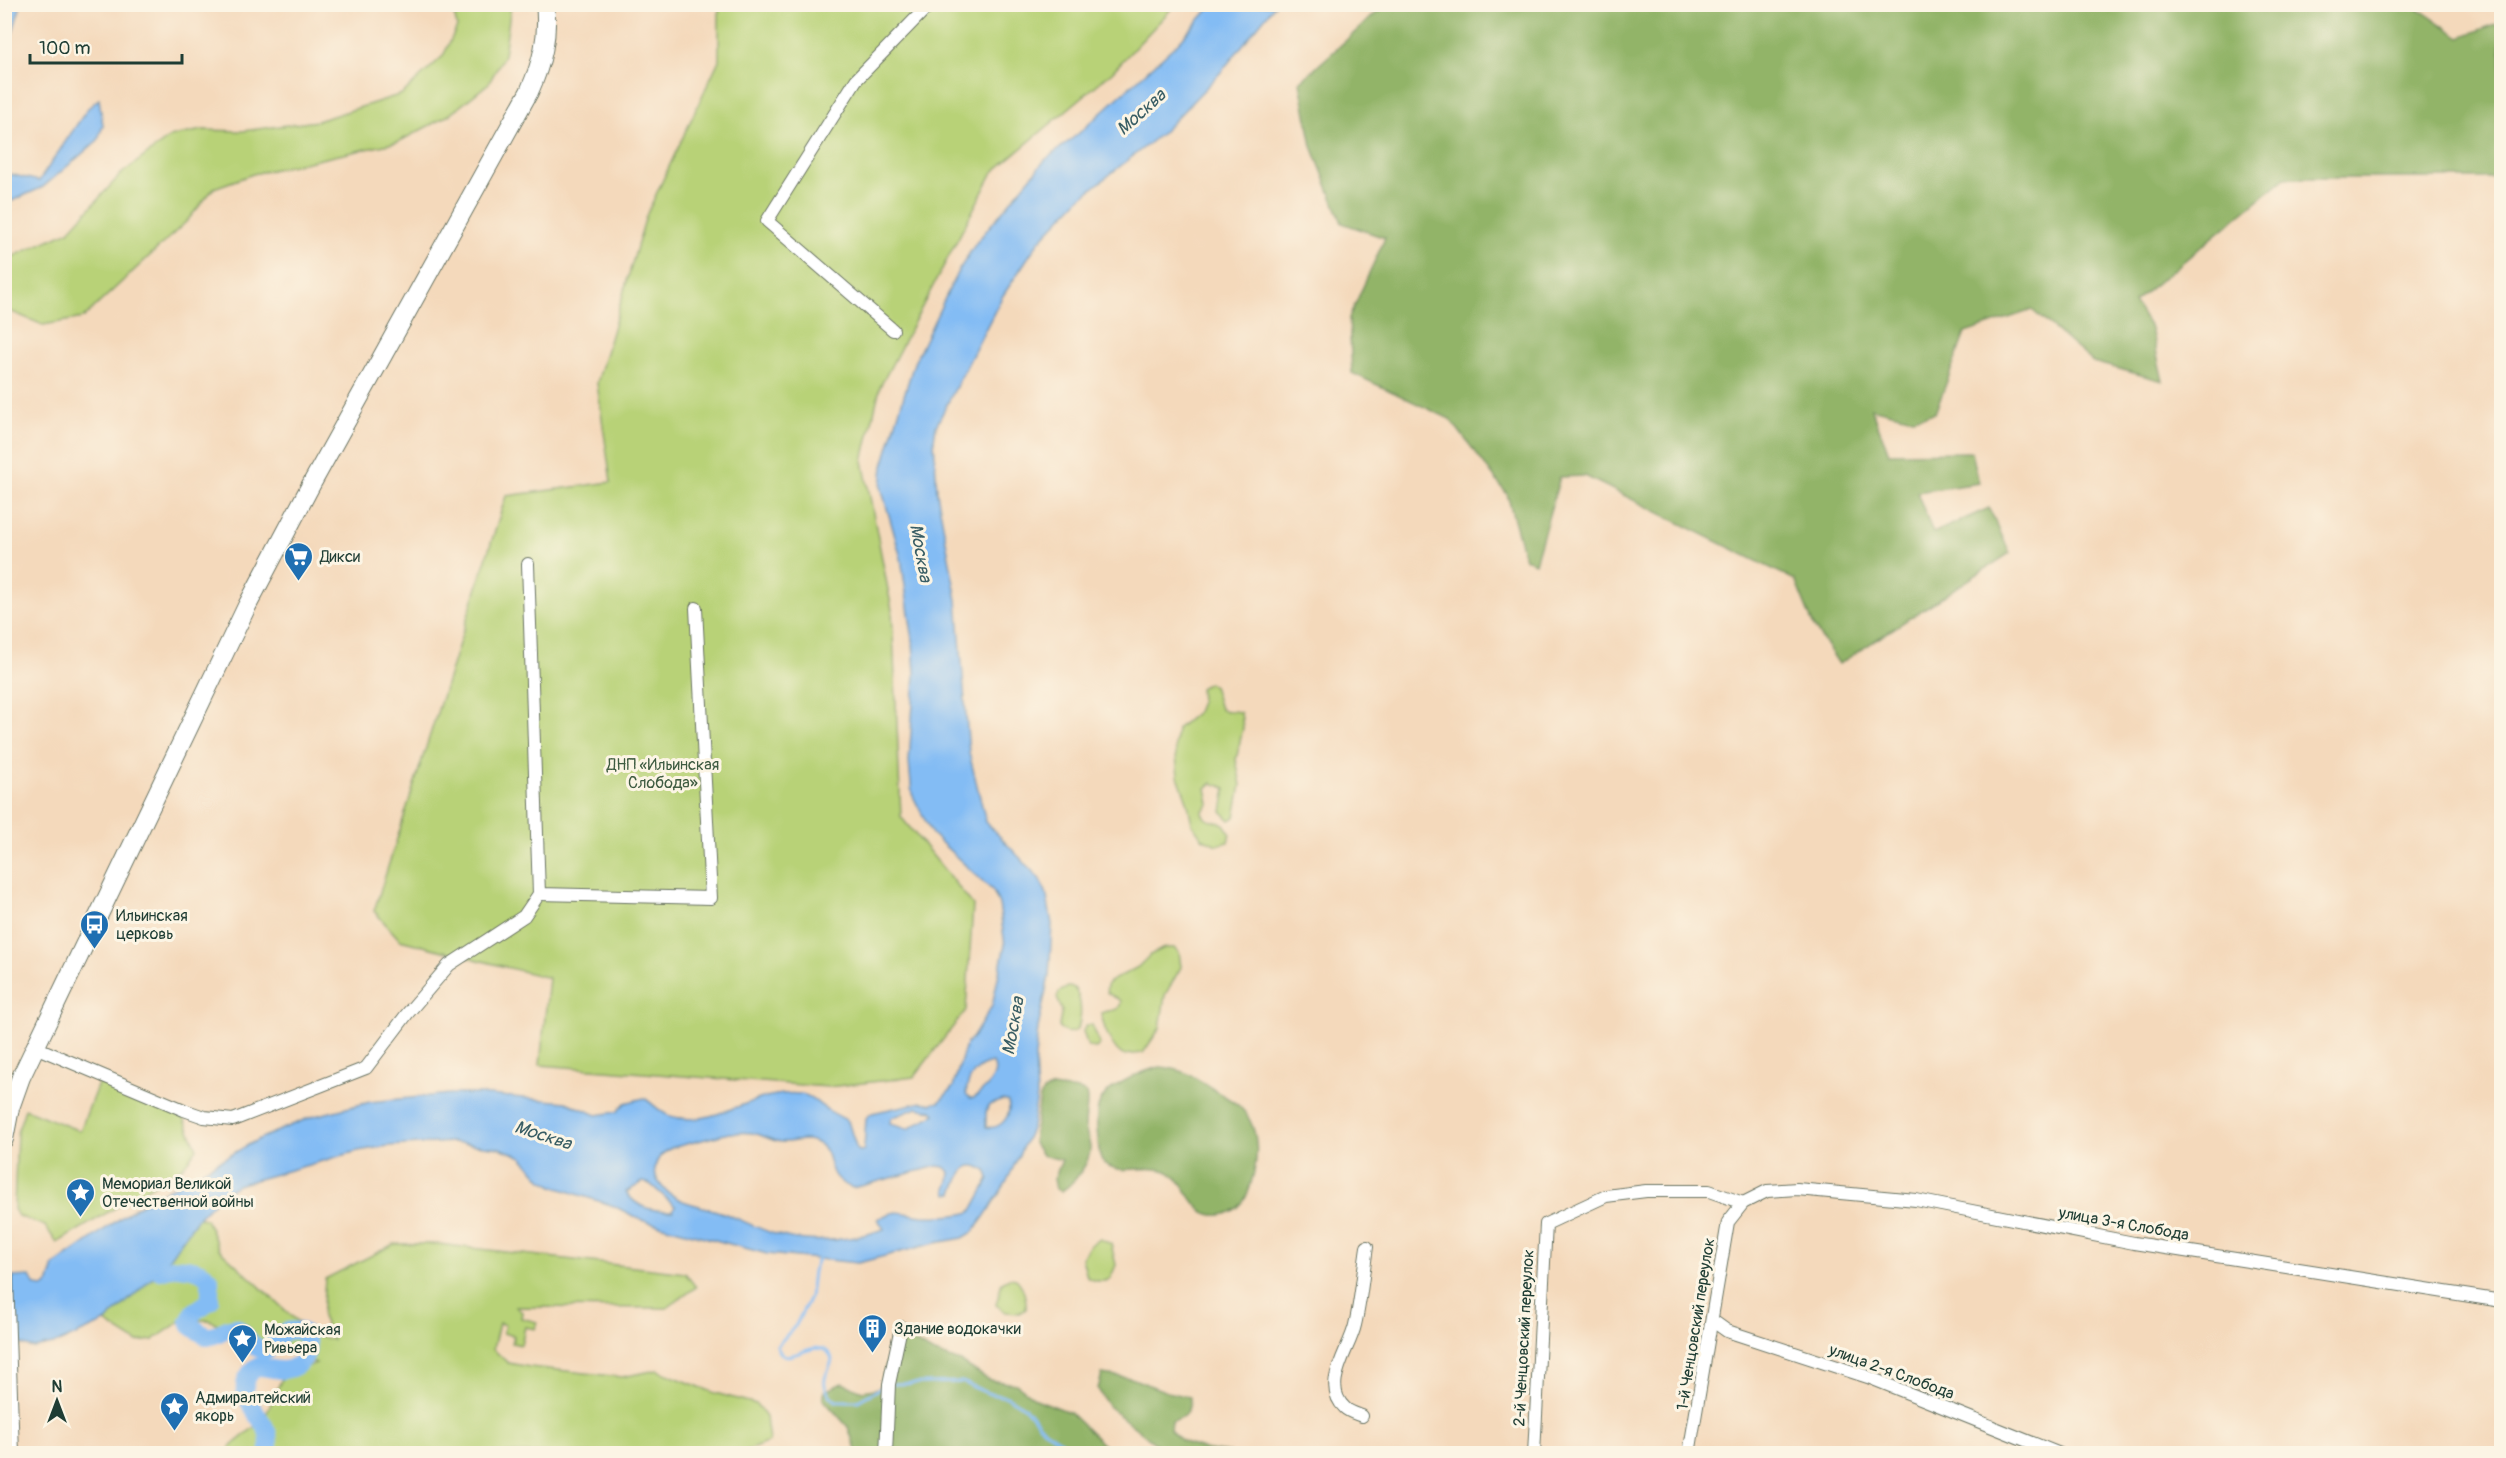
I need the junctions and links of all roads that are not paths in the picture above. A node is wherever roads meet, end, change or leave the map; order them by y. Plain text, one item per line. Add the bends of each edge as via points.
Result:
1 (544, 4) edge
2 (930, 4) edge
3 (893, 330) dead end
4 (528, 564) dead end
5 (696, 608) dead end
6 (539, 894) junction
7 (35, 1047) junction
8 (4, 1139) edge
9 (1743, 1203) junction
10 (1367, 1247) dead end
11 (4, 1276) edge
12 (2502, 1301) edge
13 (1713, 1321) junction
14 (901, 1327) dead end
15 (1362, 1416) dead end
16 (10, 1454) edge
17 (886, 1454) edge
18 (1534, 1454) edge
19 (1689, 1454) edge
20 (2060, 1454) edge

1 - 7 main road via 545,46 529,92 252,596
2 - 3 street via 856,80 767,221
4 - 6 street
5 - 6 street via 711,898
6 - 7 street via 524,916 449,965 366,1068 233,1120 184,1110
7 - 8 main road via 15,1093
9 - 12 street, улица 3-я Слобода via 1767,1191 1797,1189 1916,1200 2134,1243
9 - 13 street, 1-й Ченцовский переулок via 1728,1222
9 - 18 street, 2-й Ченцовский переулок via 1709,1191 1646,1191 1605,1196 1546,1224
10 - 15 street via 1355,1327 1335,1384 1345,1408
11 - 16 main road
13 - 19 street, 1-й Ченцовский переулок
13 - 20 street, улица 2-я Слобода via 1727,1331 1868,1377
14 - 17 street via 889,1384

